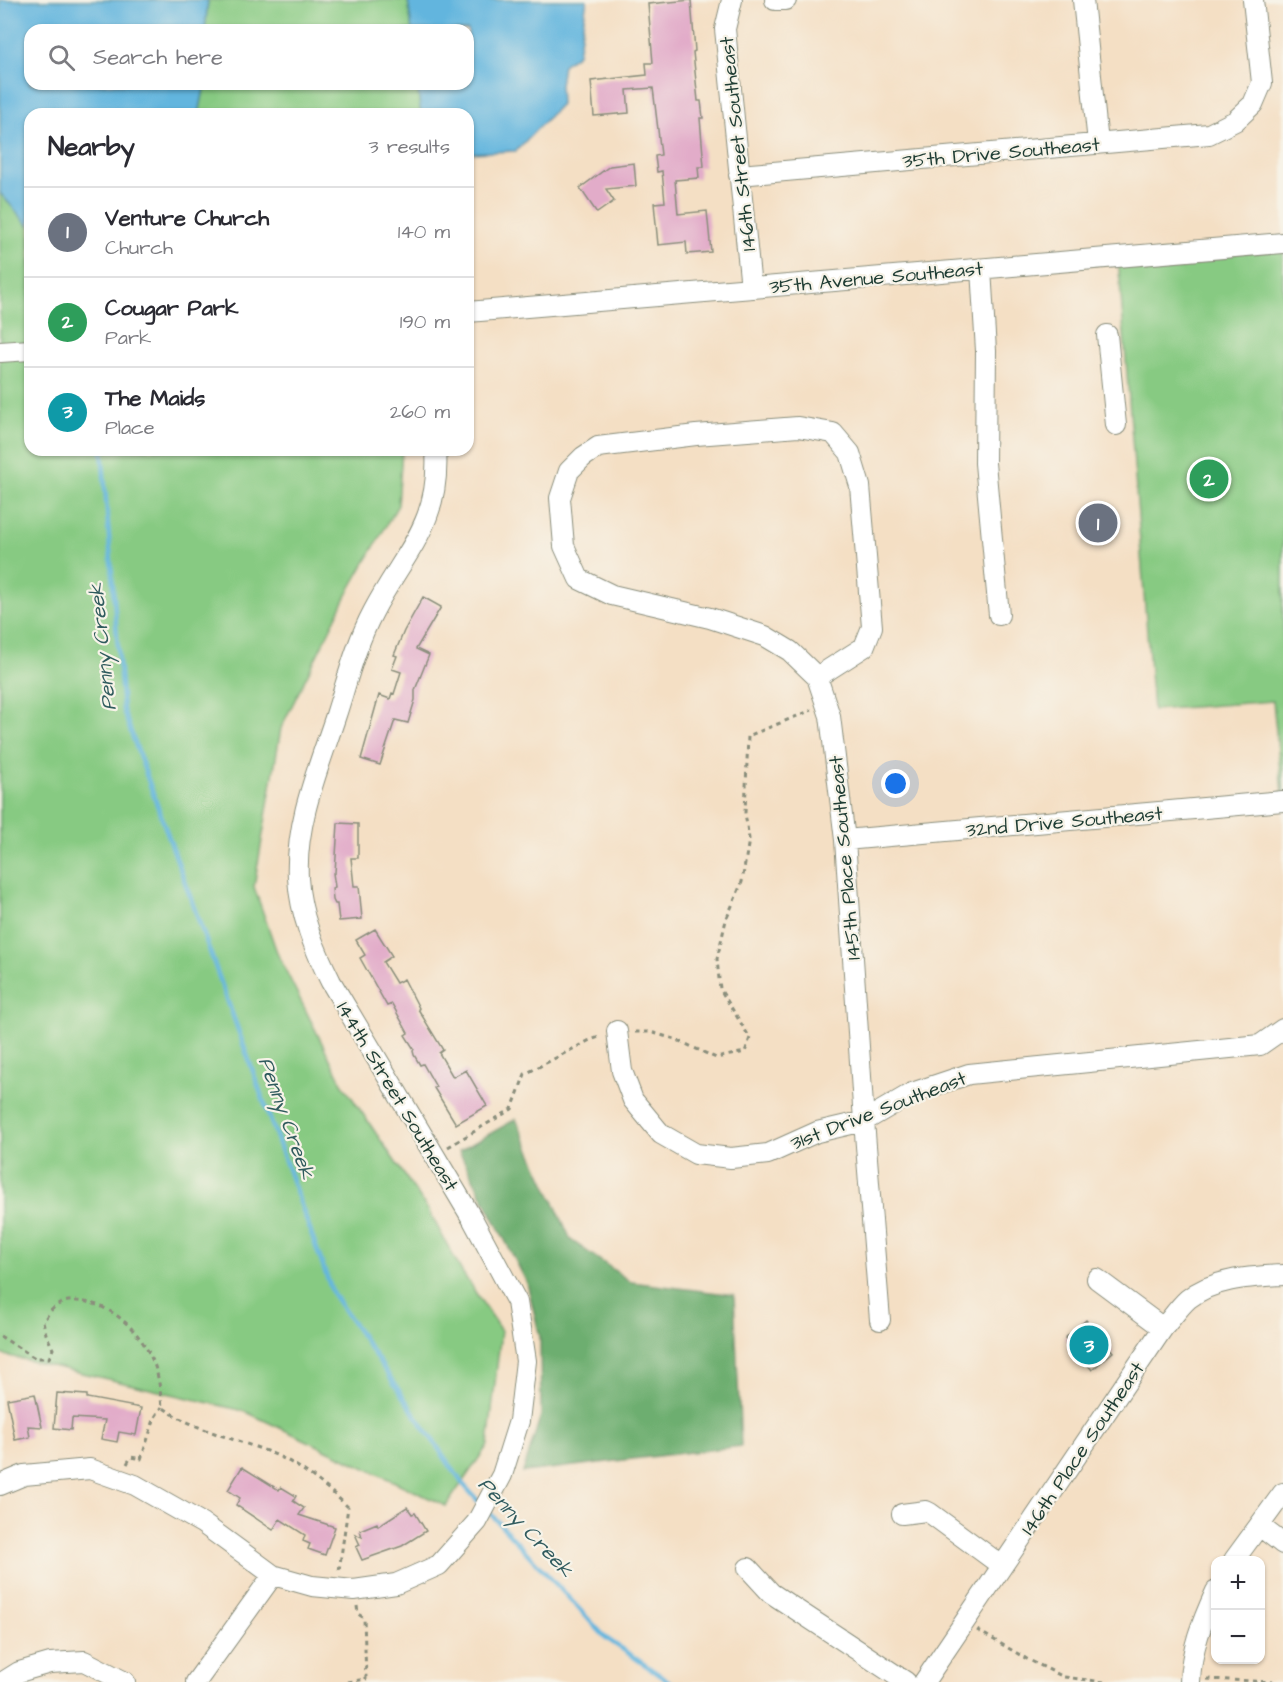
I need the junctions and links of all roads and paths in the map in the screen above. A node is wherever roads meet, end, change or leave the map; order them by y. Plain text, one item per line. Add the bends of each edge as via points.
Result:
1 (732, 0) edge
2 (775, 0) edge
3 (786, 0) edge
4 (1083, 0) edge
5 (1253, 0) edge
6 (1098, 143) junction
7 (739, 175) junction
8 (1283, 243) edge
9 (981, 268) junction
10 (751, 288) junction
11 (474, 311) edge
12 (1107, 335) dead end
13 (24, 350) edge
14 (0, 352) edge
15 (1116, 425) dead end
16 (436, 456) edge
17 (999, 615) dead end
18 (817, 677) junction
19 (826, 705) junction
20 (1283, 802) edge
21 (845, 840) junction
22 (1283, 1029) edge
23 (617, 1032) junction
24 (864, 1121) junction
25 (434, 1155) junction
26 (1283, 1275) edge
27 (1097, 1279) dead end
28 (880, 1320) dead end
29 (1163, 1328) junction
30 (0, 1336) edge
31 (162, 1407) junction
32 (120, 1480) junction
33 (0, 1485) edge
34 (1283, 1493) edge
35 (348, 1507) dead end
36 (902, 1514) dead end
37 (1261, 1527) junction
38 (1283, 1544) edge
39 (1237, 1556) edge
40 (1002, 1566) junction
41 (748, 1568) dead end
42 (273, 1575) junction
43 (1211, 1601) edge
44 (964, 1622) junction
45 (366, 1679) dead end
46 (1190, 1680) edge
47 (3, 1682) edge
48 (124, 1682) edge
49 (196, 1682) edge
50 (348, 1682) edge
51 (906, 1682) edge
52 (924, 1682) edge
53 (1104, 1682) edge
54 (1274, 1682) edge

1 - 7 street, 146th Street Southeast via 725,29
2 - 3 street
4 - 6 street
5 - 6 street, 35th Drive Southeast via 1262,83 1252,104 1235,121 1209,134
6 - 7 street, 35th Drive Southeast
7 - 10 street, 146th Street Southeast
8 - 9 street, 35th Avenue Southeast
9 - 10 street, 35th Avenue Southeast
9 - 17 street via 986,351 985,463
10 - 11 street, 35th Avenue Southeast
12 - 15 street
13 - 14 street
16 - 25 street, 144th Street Southeast via 437,478 430,511 361,638 304,816 298,879 304,914 321,962
18 - 18 street via 864,647 872,627 860,486 850,453 833,433 798,427 598,447 569,471 560,498 564,546 579,579 612,595 710,618 765,636 790,651
18 - 19 street, 145th Place Southeast
19 - 21 street, 145th Place Southeast
19 - 23 path via 748,736 745,813 749,839 742,882 726,920 717,959 720,988 750,1038 745,1052 716,1058 650,1032
20 - 21 street, 32nd Drive Southeast
21 - 24 street, 145th Place Southeast
22 - 24 street, 31st Drive Southeast via 1260,1045 969,1074 912,1093
23 - 24 street, 31st Drive Southeast via 622,1071 633,1100 661,1134 696,1154 730,1158 768,1154 817,1132
23 - 25 path via 588,1041 525,1074 512,1109
24 - 28 street, 145th Place Southeast
25 - 42 street, 144th Street Southeast via 517,1302 526,1361 519,1421 502,1474 477,1522 439,1565 396,1584 354,1590 312,1586
26 - 29 street, 146th Place Southeast via 1214,1284 1188,1299
27 - 29 street
29 - 40 street, 146th Place Southeast
30 - 31 path via 35,1358 49,1358 53,1349 43,1321 55,1306 69,1300 88,1301 112,1311 132,1329 151,1356
31 - 32 path via 141,1460 130,1457
31 - 35 path via 172,1415 304,1469
32 - 33 street via 90,1469 24,1475
32 - 42 street via 202,1523
34 - 37 street
36 - 40 street via 930,1513
37 - 38 street
37 - 39 street
40 - 44 street, 146th Place Southeast
41 - 51 street via 771,1593
42 - 49 street
43 - 46 street via 1199,1627
44 - 52 street, 146th Place Southeast
44 - 53 path via 1064,1677
45 - 50 path
46 - 54 path
47 - 48 street via 19,1672 50,1663 84,1661

